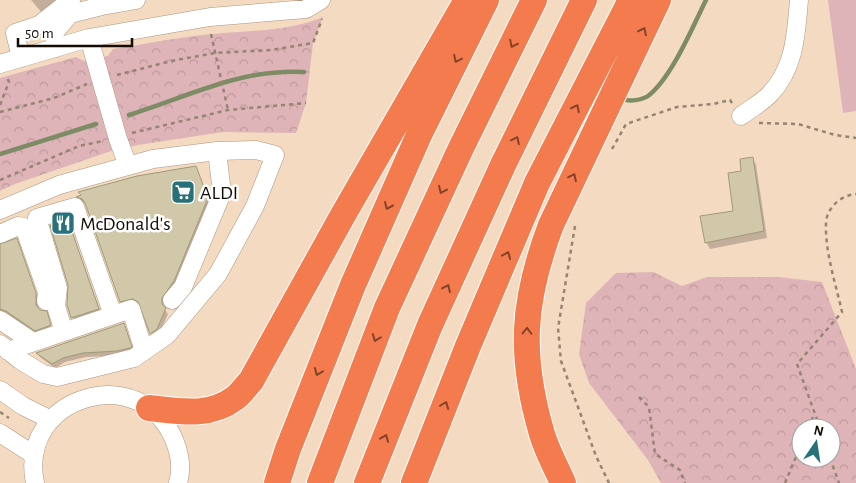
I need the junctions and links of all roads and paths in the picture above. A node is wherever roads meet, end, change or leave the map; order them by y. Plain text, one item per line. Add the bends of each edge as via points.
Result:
1 (71, 0) edge
2 (136, 0) edge
3 (322, 0) edge
4 (467, 0) edge
5 (486, 0) edge
6 (534, 0) edge
7 (584, 0) edge
8 (630, 0) edge
9 (658, 0) edge
10 (799, 0) edge
11 (315, 21) dead end
12 (203, 35) dead end
13 (89, 38) junction
14 (56, 48) junction
15 (215, 53) junction
16 (22, 58) junction
17 (0, 64) edge
18 (114, 77) dead end
19 (0, 78) edge
20 (90, 82) dead end
21 (306, 103) dead end
22 (0, 105) edge
23 (228, 110) junction
24 (0, 112) edge
25 (741, 116) junction
26 (131, 133) dead end
27 (856, 138) edge
28 (107, 140) dead end
29 (217, 151) junction
30 (609, 154) dead end
31 (128, 166) junction
32 (0, 180) edge
33 (856, 194) edge
34 (0, 210) edge
35 (576, 221) dead end
36 (0, 234) edge
37 (172, 300) dead end
38 (113, 315) junction
39 (0, 320) edge
40 (59, 334) junction
41 (33, 342) junction
42 (4, 348) edge
43 (144, 351) junction
44 (0, 390) edge
45 (639, 397) dead end
46 (149, 408) junction
47 (814, 413) junction
48 (812, 418) edge
49 (816, 418) edge
50 (50, 420) junction
51 (0, 433) edge
52 (34, 455) junction
53 (791, 468) edge
54 (834, 468) edge
55 (184, 480) edge
56 (35, 483) edge
57 (277, 483) edge
58 (320, 483) edge
59 (367, 483) edge
60 (414, 483) edge
61 (563, 483) edge
62 (609, 483) edge
63 (685, 483) edge
64 (785, 483) edge
65 (839, 483) edge

1 - 16 street via 39,25 15,34
2 - 14 street via 70,14 54,33
3 - 13 street via 306,9 210,17
4 - 46 highway via 250,381 236,398 219,408 194,413
5 -> 57 highway via 419,135 353,285
6 -> 58 highway via 387,308
59 -> 7 highway via 430,325
60 -> 8 highway via 537,183
61 -> 9 highway via 542,436 530,380 526,350 532,288 551,225
10 - 25 street via 794,49 781,82
11 - 15 path via 323,17 313,42 272,50
12 - 15 path via 211,34
13 - 14 street
13 - 31 street
14 - 16 street
15 - 18 path via 170,60
15 - 23 path
16 - 17 street
19 - 22 path via 7,76 9,82
20 - 24 path via 54,98
21 - 23 path
23 - 26 path
25 - 27 path via 760,124 798,124
25 - 30 path via 730,100 677,107 626,124
28 - 32 path via 79,146
29 - 31 street via 153,159
29 - 37 street via 222,193 183,287
29 - 43 street via 256,150 275,155 255,206 218,274 167,335
31 - 34 street via 59,184
33 - 47 path via 846,195 833,206 825,222 842,312 797,364
35 - 62 path via 558,328 561,361
36 - 40 street via 18,226 24,228 46,292 46,313
38 - 40 street
38 - 40 street via 75,207 37,218 58,288
38 - 43 street via 131,309
39 - 41 street
40 - 41 street
41 - 42 street
42 - 43 street via 44,374 58,377 134,358
44 - 50 street
45 - 63 path via 649,407 655,454 680,470
46 - 50 street via 122,396 102,394 83,398
46 - 55 street via 171,431
47 - 48 path
47 - 49 path
50 - 52 street
51 - 52 street
52 - 56 street
53 - 64 path
54 - 65 path

